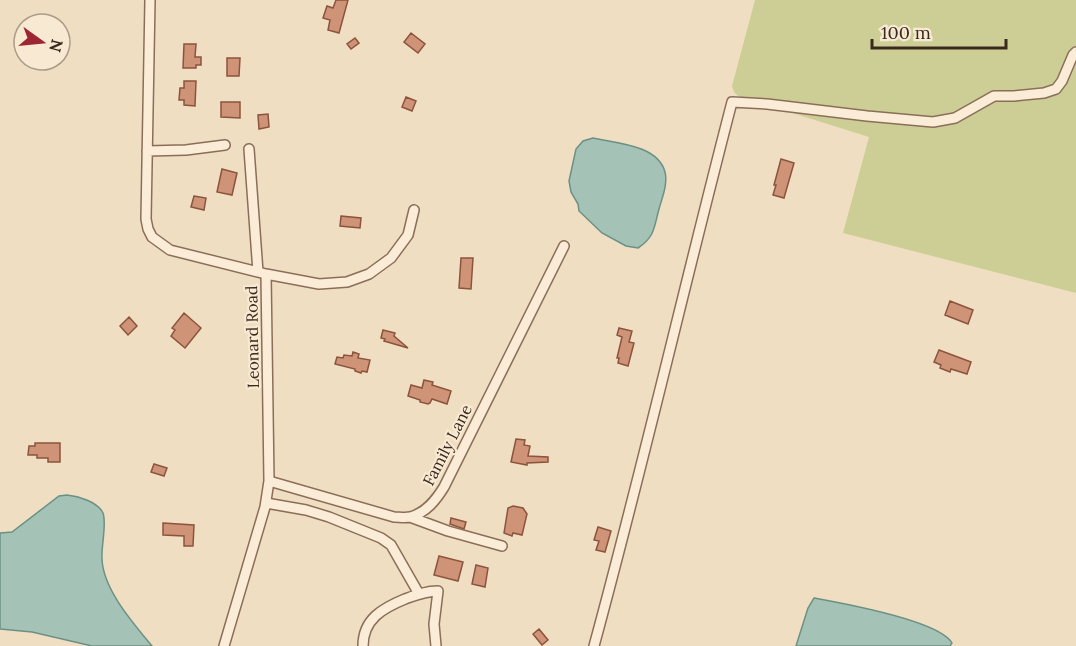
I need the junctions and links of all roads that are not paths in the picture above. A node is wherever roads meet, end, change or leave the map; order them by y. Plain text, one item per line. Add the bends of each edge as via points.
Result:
1 (150, 0) edge
2 (1076, 52) edge
3 (225, 145) dead end
4 (249, 149) dead end
5 (147, 151) junction
6 (414, 210) dead end
7 (564, 246) dead end
8 (262, 273) junction
9 (269, 481) junction
10 (266, 503) junction
11 (410, 517) junction
12 (502, 546) dead end
13 (419, 594) junction
14 (224, 646) edge
15 (363, 646) edge
16 (436, 646) edge
17 (594, 646) edge

1 - 5 street, Leonard Road
2 - 17 street via 1056,89 994,96 955,118 933,122 732,102
3 - 5 street
4 - 8 street
5 - 8 street, Leonard Road via 146,219 152,237 170,250
6 - 8 street via 408,235 391,258 369,274 348,282 319,284
7 - 11 street, Family Lane via 444,487 435,501
8 - 9 street, Leonard Road
9 - 10 street, Leonard Road
9 - 11 street via 394,517
10 - 13 street via 306,510 381,538 391,545
10 - 14 street, Leonard Road
11 - 12 street
13 - 15 street via 387,606 375,616
13 - 16 street via 438,591

